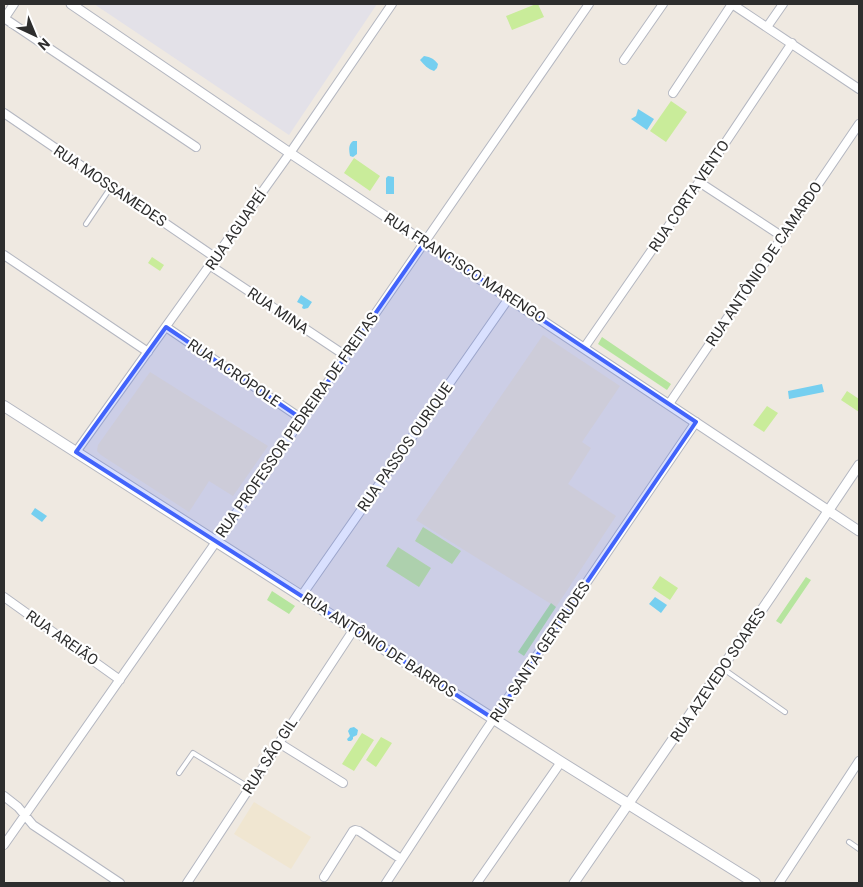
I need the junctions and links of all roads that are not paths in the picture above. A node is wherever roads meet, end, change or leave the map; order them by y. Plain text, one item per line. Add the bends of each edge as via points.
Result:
1 (14, 4) edge
2 (71, 4) edge
3 (392, 4) edge
4 (589, 4) edge
5 (663, 4) edge
6 (732, 4) edge
7 (783, 4) edge
8 (4, 19) edge
9 (767, 27) junction
10 (792, 43) junction
11 (624, 60) dead end
12 (859, 90) edge
13 (673, 93) dead end
14 (4, 113) edge
15 (859, 124) edge
16 (196, 147) dead end
17 (290, 153) junction
18 (699, 182) junction
19 (111, 187) junction
20 (86, 224) dead end
21 (783, 237) junction
22 (425, 242) junction
23 (4, 255) edge
24 (216, 258) junction
25 (211, 266) junction
26 (509, 298) junction
27 (166, 327) junction
28 (584, 348) junction
29 (148, 352) junction
30 (346, 356) junction
31 (669, 404) junction
32 (4, 408) edge
33 (302, 419) junction
34 (696, 422) junction
35 (76, 452) junction
36 (859, 465) edge
37 (828, 510) junction
38 (859, 531) edge
39 (216, 541) junction
40 (302, 595) junction
41 (4, 597) edge
42 (354, 629) junction
43 (722, 668) junction
44 (120, 680) junction
45 (785, 712) dead end
46 (494, 719) junction
47 (279, 743) junction
48 (859, 761) edge
49 (561, 762) junction
50 (179, 773) dead end
51 (343, 783) dead end
52 (250, 788) junction
53 (4, 796) edge
54 (629, 805) junction
55 (24, 815) junction
56 (849, 842) dead end
57 (4, 845) edge
58 (859, 849) edge
59 (401, 859) junction
60 (324, 877) dead end
61 (120, 883) edge
62 (187, 883) edge
63 (386, 883) edge
64 (477, 883) edge
65 (574, 883) edge
66 (755, 883) edge
67 (779, 883) edge

1 - 8 street
2 - 17 street, RUA FRANCISCO MARENGO
3 - 17 street, RUA AGUAPEÍ
4 - 22 street, RUA PROFESSOR PEDREIRA DE FREITAS
5 - 11 street
6 - 9 street
6 - 13 street
7 - 9 street
8 - 16 street
9 - 10 street
10 - 12 street
10 - 18 street, RUA CORTA VENTO
14 - 19 street, RUA MOSSAMEDES
15 - 21 street, RUA ANTÔNIO DE CAMARDO
17 - 22 street, RUA FRANCISCO MARENGO
17 - 24 street, RUA AGUAPEÍ
18 - 21 street
18 - 28 street, RUA CORTA VENTO
19 - 20 lane
19 - 24 street, RUA MOSSAMEDES
21 - 31 street, RUA ANTÔNIO DE CAMARDO
22 - 26 street, RUA FRANCISCO MARENGO
22 - 30 street, RUA PROFESSOR PEDREIRA DE FREITAS
23 - 29 street
24 - 25 street, RUA AGUAPEÍ
25 - 27 street, RUA AGUAPEÍ
25 - 30 street, RUA MINA
26 - 28 street, RUA FRANCISCO MARENGO
26 - 40 street, RUA PASSOS OURIQUE
27 - 29 street, RUA AGUAPEÍ
27 - 33 street, RUA ACRÓPOLE
28 - 31 street, RUA FRANCISCO MARENGO
29 - 35 street, RUA AGUAPEÍ
30 - 33 street, RUA PROFESSOR PEDREIRA DE FREITAS
31 - 34 street, RUA FRANCISCO MARENGO
32 - 35 main road, RUA ANTÔNIO DE BARROS
33 - 39 street, RUA PROFESSOR PEDREIRA DE FREITAS
34 - 37 street, RUA FRANCISCO MARENGO
34 - 46 street, RUA SANTA GERTRUDES
35 - 39 main road, RUA ANTÔNIO DE BARROS
36 - 37 street, RUA AZEVEDO SOARES
37 - 38 street, RUA FRANCISCO MARENGO
37 - 43 street, RUA AZEVEDO SOARES
39 - 40 main road, RUA ANTÔNIO DE BARROS
39 - 44 street, RUA PROFESSOR PEDREIRA DE FREITAS
40 - 42 main road, RUA ANTÔNIO DE BARROS
41 - 44 street, RUA AREIÃO
42 - 46 main road, RUA ANTÔNIO DE BARROS
42 - 47 street, RUA SÃO GIL
43 - 45 lane
43 - 54 street, RUA AZEVEDO SOARES
44 - 55 street, RUA PROFESSOR PEDREIRA DE FREITAS
46 - 49 main road, RUA ANTÔNIO DE BARROS
46 - 59 street, RUA SANTA GERTRUDES
47 - 51 street
47 - 52 street, RUA SÃO GIL
48 - 67 street
49 - 54 main road, RUA ANTÔNIO DE BARROS
49 - 64 street
50 - 52 lane via 193,754
52 - 62 street, RUA SÃO GIL
53 - 55 street
54 - 65 street, RUA AZEVEDO SOARES
54 - 66 main road, RUA ANTÔNIO DE BARROS
55 - 57 street, RUA PROFESSOR PEDREIRA DE FREITAS
55 - 61 street via 33,825
56 - 58 lane
59 - 60 street via 355,830
59 - 63 street, RUA SANTA GERTRUDES

